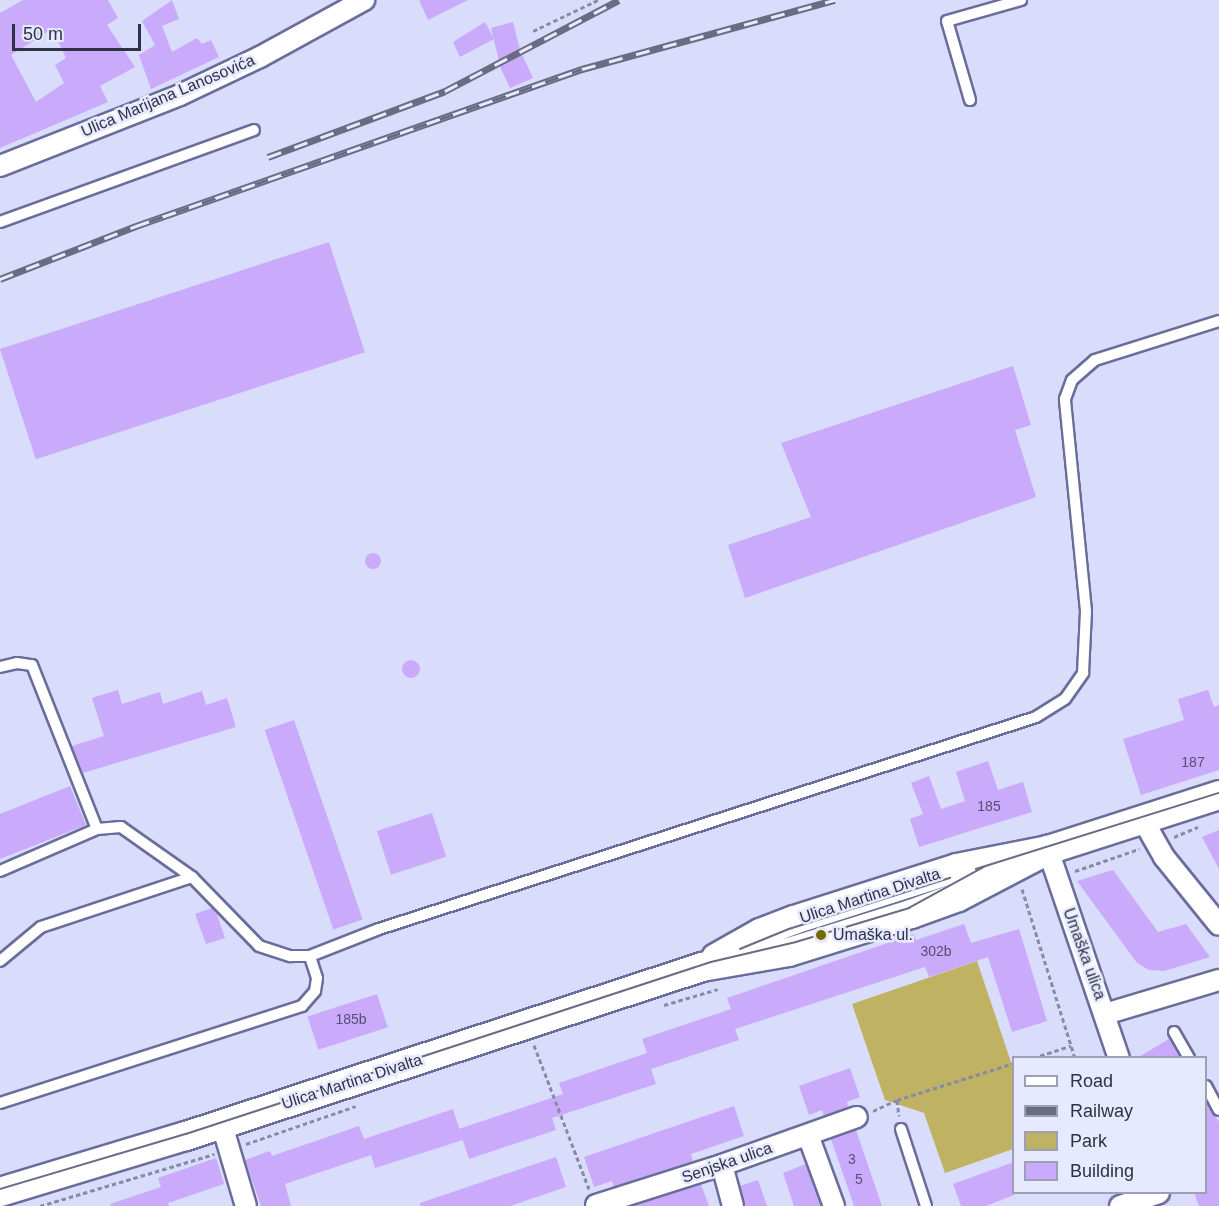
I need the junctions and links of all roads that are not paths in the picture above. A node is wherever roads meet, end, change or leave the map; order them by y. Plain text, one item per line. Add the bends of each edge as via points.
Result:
1 (364, 0) edge
2 (1022, 0) edge
3 (970, 100) dead end
4 (254, 130) dead end
5 (0, 166) edge
6 (0, 222) edge
7 (1219, 321) edge
8 (0, 667) edge
9 (1219, 795) edge
10 (97, 829) junction
11 (1149, 832) junction
12 (1048, 850) junction
13 (0, 871) edge
14 (192, 877) junction
15 (1219, 925) edge
16 (310, 956) junction
17 (0, 961) edge
18 (1219, 980) edge
19 (1105, 1014) junction
20 (1174, 1032) dead end
21 (1118, 1056) edge
22 (1188, 1056) edge
23 (1207, 1088) edge
24 (0, 1103) edge
25 (1219, 1110) edge
26 (857, 1117) road end
27 (901, 1129) dead end
28 (808, 1135) junction
29 (225, 1137) junction
30 (722, 1165) junction
31 (0, 1192) edge
32 (1156, 1194) edge
33 (604, 1205) edge
34 (246, 1206) edge
35 (734, 1206) edge
36 (834, 1206) edge
37 (926, 1206) edge
38 (1120, 1206) edge

1 - 5 street, Ulica Marijana Lanosovića via 180,95
2 - 3 lane via 947,21
4 - 6 lane
7 - 16 lane via 1095,360 1072,380 1065,399 1086,611 1083,673 1065,699 1036,717 379,928
8 - 10 lane via 32,665
9 - 11 street, Ulica Martina Divalta
10 - 13 lane
10 - 14 lane via 122,827
11 - 12 street, Ulica Martina Divalta
11 - 15 street
12 - 19 street, Umaška ulica
12 - 29 street, Ulica Martina Divalta via 957,868 794,920 760,933 702,967
14 - 16 lane via 259,946 290,956
14 - 17 lane via 40,927
16 - 24 lane via 317,978 315,991 302,1006
18 - 19 street
19 - 21 street, Umaška ulica
20 - 22 lane
23 - 25 lane
26 - 28 street, Senjska ulica
27 - 37 lane
28 - 30 street, Senjska ulica
28 - 36 street
29 - 31 street, Ulica Martina Divalta
29 - 34 street
30 - 33 street, Senjska ulica
30 - 35 street
32 - 38 street

